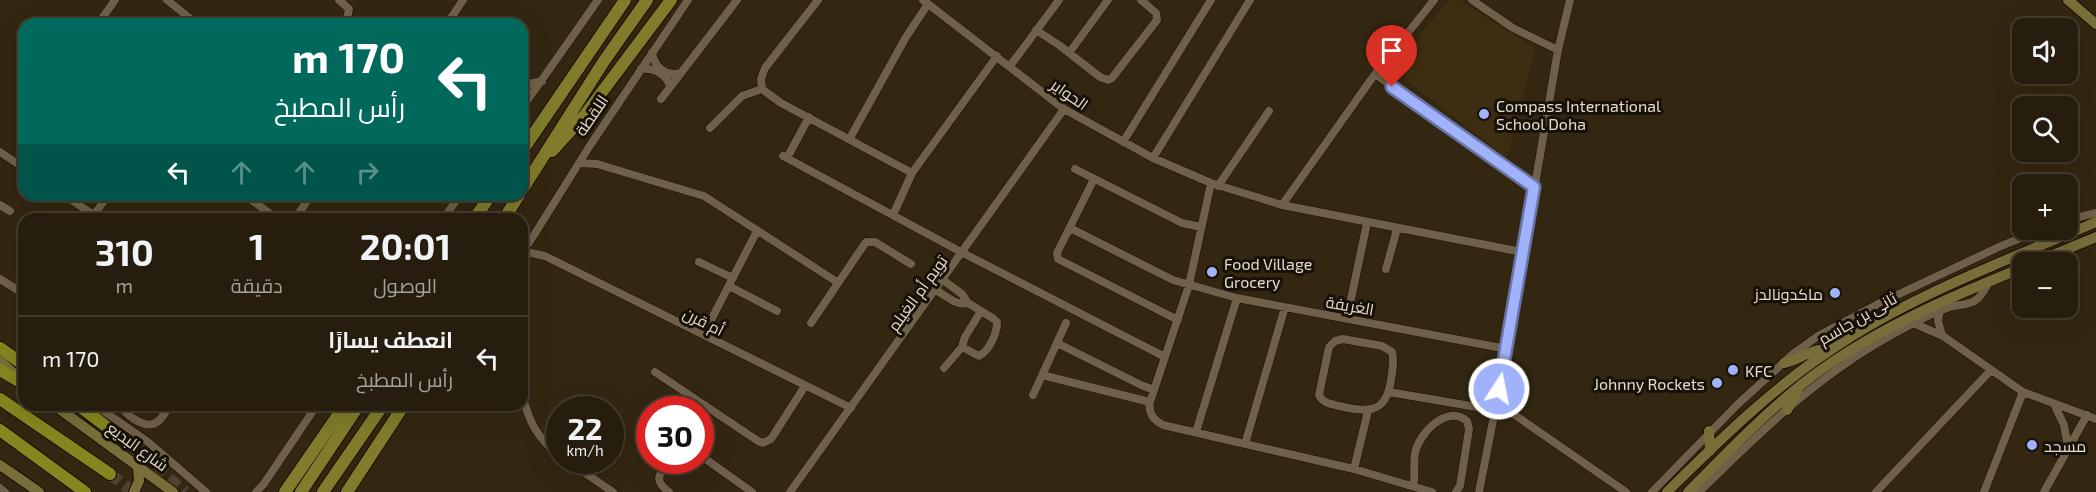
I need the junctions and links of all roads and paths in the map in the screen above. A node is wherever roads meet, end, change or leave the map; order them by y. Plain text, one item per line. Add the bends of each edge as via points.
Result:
1 (115, 0) edge
2 (167, 0) edge
3 (339, 0) edge
4 (463, 0) edge
5 (598, 0) edge
6 (625, 0) edge
7 (647, 0) edge
8 (670, 0) edge
9 (688, 0) edge
10 (737, 0) edge
11 (818, 0) edge
12 (1059, 0) edge
13 (1108, 0) edge
14 (1141, 0) edge
15 (1211, 0) edge
16 (1250, 0) edge
17 (1434, 0) edge
18 (1472, 0) edge
19 (1569, 0) edge
20 (2068, 0) edge
21 (925, 2) edge
22 (177, 3) edge
23 (102, 18) edge
24 (191, 18) edge
25 (347, 18) edge
26 (450, 18) edge
27 (2096, 24) edge
28 (1038, 28) junction
29 (1558, 50) junction
30 (652, 53) junction
31 (1069, 53) junction
32 (997, 56) junction
33 (1010, 66) junction
34 (641, 69) junction
35 (661, 72) junction
36 (680, 73) junction
37 (1374, 74) junction
38 (542, 81) junction
39 (528, 84) edge
40 (670, 86) junction
41 (762, 89) junction
42 (661, 99) dead end
43 (528, 100) edge
44 (1064, 109) junction
45 (1269, 111) dead end
46 (809, 117) junction
47 (710, 128) dead end
48 (850, 138) junction
49 (528, 141) edge
50 (1123, 142) junction
51 (589, 147) junction
52 (0, 152) edge
53 (1156, 159) junction
54 (579, 163) junction
55 (18, 164) edge
56 (602, 165) junction
57 (535, 169) junction
58 (1075, 169) dead end
59 (912, 173) junction
60 (1094, 178) junction
61 (528, 180) edge
62 (1214, 185) junction
63 (1534, 187) junction
64 (73, 201) edge
65 (253, 201) edge
66 (0, 205) edge
67 (1282, 205) junction
68 (10, 211) dead end
69 (91, 213) edge
70 (269, 213) edge
71 (2096, 213) edge
72 (893, 215) junction
73 (2078, 217) edge
74 (2096, 222) edge
75 (1367, 223) junction
76 (1202, 227) junction
77 (1070, 228) junction
78 (1397, 229) junction
79 (757, 231) junction
80 (535, 232) junction
81 (2096, 237) edge
82 (2016, 240) edge
83 (528, 244) edge
84 (528, 252) edge
85 (1522, 252) junction
86 (2060, 252) edge
87 (963, 253) junction
88 (545, 256) junction
89 (699, 262) dead end
90 (911, 264) dead end
91 (1386, 269) dead end
92 (2012, 272) edge
93 (0, 279) edge
94 (943, 280) junction
95 (1989, 281) junction
96 (731, 282) junction
97 (837, 282) junction
98 (1189, 285) junction
99 (18, 290) edge
100 (936, 290) junction
101 (1237, 298) junction
102 (968, 303) junction
103 (1285, 308) junction
104 (1940, 310) junction
105 (777, 311) dead end
106 (981, 311) junction
107 (1347, 318) junction
108 (1178, 320) junction
109 (811, 323) dead end
110 (1066, 323) dead end
111 (1913, 323) junction
112 (709, 324) dead end
113 (1943, 336) junction
114 (1057, 343) junction
115 (962, 347) junction
116 (0, 348) edge
117 (1507, 349) junction
118 (1829, 350) junction
119 (1165, 357) junction
120 (0, 361) edge
121 (18, 361) edge
122 (1784, 363) junction
123 (944, 368) dead end
124 (0, 370) edge
125 (1990, 370) junction
126 (655, 372) dead end
127 (1042, 375) junction
128 (18, 378) edge
129 (18, 380) edge
130 (1130, 380) junction
131 (1801, 385) junction
132 (805, 386) junction
133 (1154, 390) junction
134 (1389, 392) junction
135 (2023, 392) junction
136 (1033, 395) dead end
137 (1125, 396) junction
138 (0, 399) edge
139 (1150, 402) junction
140 (1450, 402) junction
141 (2054, 404) junction
142 (851, 408) junction
143 (1495, 409) junction
144 (1787, 410) junction
145 (62, 411) edge
146 (86, 411) edge
147 (104, 411) edge
148 (123, 411) edge
149 (165, 411) edge
150 (313, 411) edge
151 (341, 411) edge
152 (354, 411) edge
153 (378, 411) edge
154 (400, 411) edge
155 (527, 411) edge
156 (1368, 411) junction
157 (2087, 415) junction
158 (1448, 416) junction
159 (2096, 419) edge
160 (0, 430) edge
161 (1709, 431) junction
162 (1196, 432) junction
163 (128, 443) tunnel mouth
164 (546, 443) edge
165 (1245, 444) junction
166 (2068, 448) junction
167 (1710, 451) junction
168 (714, 464) edge
169 (0, 465) edge
170 (138, 467) junction
171 (1354, 469) junction
172 (110, 474) tunnel mouth
173 (587, 474) edge
174 (661, 474) edge
175 (1413, 486) junction
176 (26, 487) edge
177 (0, 488) edge
178 (292, 489) edge
179 (1622, 491) edge
180 (5, 492) edge
181 (39, 492) edge
182 (86, 492) edge
183 (134, 492) edge
184 (173, 492) edge
185 (206, 492) edge
186 (256, 492) edge
187 (280, 492) edge
188 (323, 492) edge
189 (347, 492) edge
190 (613, 492) edge
191 (669, 492) edge
192 (752, 492) edge
193 (790, 492) edge
194 (1432, 492) edge
195 (1457, 492) edge
196 (1479, 492) edge
197 (1652, 492) edge
198 (1667, 492) edge
199 (1688, 492) edge
200 (1699, 492) edge
201 (1876, 492) edge
202 (1984, 492) edge
203 (2044, 492) edge

1 - 23 street
2 - 22 street
3 - 25 street via 349,9
4 - 26 street
5 - 38 street
6 - 49 main road
7 - 57 main road, اللقطة
8 - 57 main road via 584,116
9 - 30 street, اللقطة
10 - 36 street
11 - 41 street via 765,68
12 - 28 street
13 - 31 street
14 - 31 street via 1158,18 1115,76 1104,79
15 - 50 street
16 - 53 street via 1166,136
17 - 37 street
18 - 29 street via 1513,28
19 - 29 street
20 - 27 main road
21 - 32 street, الحواير
21 - 48 street
22 - 24 street
28 - 31 street
28 - 33 street
29 - 63 street
30 - 34 street, اللقطة
30 - 35 street
32 - 33 street, الحواير
32 - 59 street
33 - 44 street, الحواير
34 - 35 street
34 - 51 street, اللقطة
35 - 36 street
35 - 40 street
36 - 40 street
37 - 63 street
37 - 67 street
38 - 39 street
38 - 43 street
40 - 42 street
41 - 46 street
41 - 47 street via 742,96
44 - 50 street, الحواير
44 - 87 street, تويم أم الغيلم
45 - 62 street
46 - 48 street
46 - 72 street via 785,157
48 - 59 street
50 - 53 street, الحواير
51 - 54 street, اللقطة
51 - 56 street
52 - 55 street
53 - 62 street, الحواير
54 - 56 street
54 - 80 street, اللقطة
56 - 79 street via 704,196
57 - 61 main road, اللقطة
58 - 60 street
59 - 72 street
60 - 76 street via 1182,223
60 - 77 street
62 - 67 street, الحواير
62 - 76 street
63 - 85 street
64 - 69 street
65 - 70 street
66 - 68 street
67 - 75 street, الحواير
71 - 73 street
72 - 87 street
74 - 118 main road, ثانى بن جاسم via 1934,292
75 - 78 street, الحواير
75 - 107 street
76 - 98 street
77 - 98 street, الغريفة
77 - 108 street via 1057,253 1060,261
78 - 85 street, الحواير
78 - 91 street
79 - 96 street
79 - 97 street
80 - 83 street, اللقطة
80 - 88 street via 537,248
81 - 86 main road
82 - 122 street, ثانى بن جاسم via 1851,317
84 - 88 street, أم قرن
85 - 117 street
87 - 94 street, تويم أم الغيلم
87 - 119 street
88 - 132 street, أم قرن
89 - 96 street
90 - 97 street via 869,241
92 - 95 main road, ثانى بن جاسم
93 - 99 street
94 - 100 street, تويم أم الغيلم
94 - 102 street
95 - 104 street, ثانى بن جاسم via 1974,302
95 - 131 main road, ثانى بن جاسم via 1899,323
96 - 105 street
96 - 112 street
97 - 109 street
98 - 101 street, الغريفة
98 - 108 street
100 - 102 street via 956,303
100 - 142 street, تويم أم الغيلم
101 - 103 street, الغريفة
101 - 162 street
102 - 106 street
103 - 107 street, الغريفة
103 - 165 street
104 - 111 street, ثانى بن جاسم
104 - 113 street via 1938,327
106 - 115 street
106 - 115 street via 997,322 989,346 979,356
107 - 117 street, الغريفة
108 - 119 street
110 - 114 street
111 - 113 street
111 - 144 street, ثانى بن جاسم via 1844,363
113 - 125 street
114 - 127 street
114 - 130 street
115 - 123 street
116 - 121 highway
117 - 143 street
118 - 122 main road via 1819,349
118 - 167 main road, ثانى بن جاسم via 1783,384
119 - 133 street
120 - 128 main road
122 - 161 street, ثانى بن جاسم
124 - 129 highway
125 - 135 street
125 - 201 street
126 - 132 street via 763,443 771,438
127 - 136 street
127 - 137 street
130 - 133 street
130 - 137 street
131 - 144 main road
131 - 199 main road, ثانى بن جاسم
132 - 142 street, أم قرن
133 - 139 street
134 - 140 street
134 - 156 street via 1381,404
134 - 156 street via 1394,358 1388,348 1343,339 1332,344 1319,389 1320,399
135 - 141 street
135 - 202 street
137 - 139 street
138 - 172 highway
139 - 162 street via 1150,412 1157,422
140 - 143 street
140 - 158 street
141 - 157 street
141 - 166 street via 2064,425
142 - 193 street, تويم أم الغيلم
143 - 179 street via 1518,415
143 - 196 street
144 - 200 street, ثانى بن جاسم
145 - 170 main road, شارع البديع
146 - 163 highway
147 - 185 street, شارع البديع via 148,442
148 - 149 street via 150,424
150 - 186 street
151 - 178 main road
152 - 178 main road
153 - 188 main road
154 - 189 main road
155 - 164 street via 537,435
156 - 171 street
157 - 159 street
157 - 166 street
158 - 175 street via 1435,424 1418,444
158 - 195 street via 1463,418 1469,426
160 - 182 highway
161 - 167 main road
161 - 197 street, ثانى بن جاسم
162 - 165 street
165 - 171 street
166 - 203 street
167 - 198 main road, ثانى بن جاسم
168 - 192 street
169 - 176 main road
170 - 183 main road via 139,481
170 - 184 main road, شارع البديع
171 - 175 street
173 - 190 street
174 - 191 street via 660,484
175 - 194 street
176 - 181 main road
177 - 180 street
178 - 187 main road

